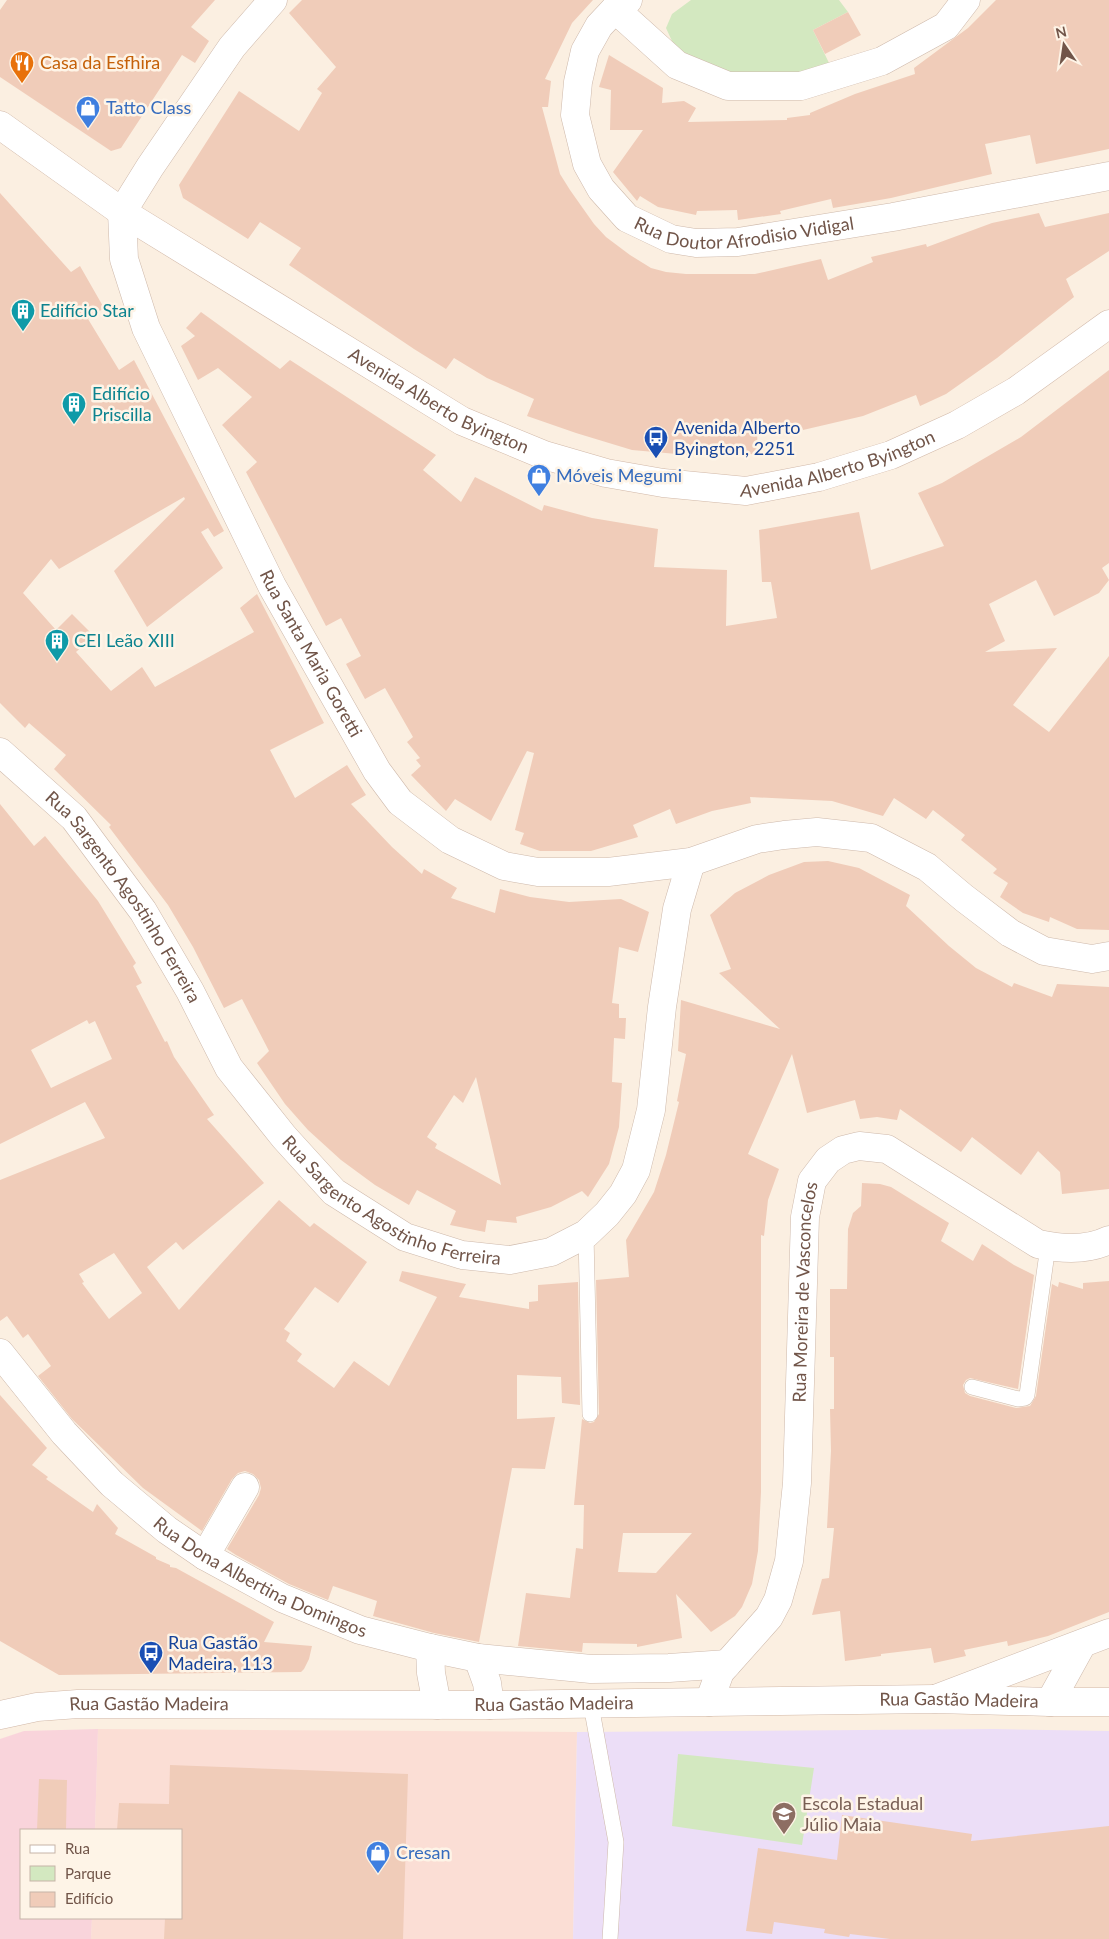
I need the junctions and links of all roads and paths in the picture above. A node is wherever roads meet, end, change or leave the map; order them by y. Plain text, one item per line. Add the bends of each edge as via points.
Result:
1 (273, 0) edge
2 (966, 0) edge
3 (621, 5) edge
4 (0, 125) edge
5 (1109, 176) edge
6 (122, 212) junction
7 (1109, 324) edge
8 (0, 752) edge
9 (691, 862) junction
10 (1109, 956) edge
11 (586, 1234) junction
12 (1109, 1240) edge
13 (1048, 1246) junction
14 (0, 1353) edge
15 (972, 1388) dead end
16 (590, 1414) dead end
17 (245, 1487) dead end
18 (205, 1556) junction
19 (1109, 1633) edge
20 (1082, 1644) junction
21 (430, 1648) junction
22 (478, 1658) junction
23 (726, 1664) junction
24 (935, 1699) junction
25 (709, 1702) junction
26 (1050, 1702) junction
27 (1109, 1702) edge
28 (591, 1704) junction
29 (437, 1705) junction
30 (490, 1705) junction
31 (6, 1709) edge
32 (610, 1939) edge

1 - 6 street via 232,47
2 - 3 street via 946,26 882,61 800,86 728,86 677,65
3 - 5 street, Rua Doutor Afrodisio Vidigal via 598,26 585,51 575,115 587,164 601,188 627,218 671,239 696,243 738,242 893,217
4 - 6 street, Avenida Alberto Byington
6 - 7 street, Avenida Alberto Byington via 462,421 544,455 606,473 663,483 746,491 819,477 891,455 957,425 1016,391
6 - 9 street, Rua Santa Maria Goretti via 124,259 146,328 272,586 377,771 400,802 450,840 504,866 538,872 608,872
8 - 11 street, Rua Sargento Agostinho Ferreira via 74,818 143,911 190,991 229,1068 284,1137 334,1192 405,1237 462,1255 510,1260 551,1252
9 - 10 street, Rua Santa Maria Goretti via 756,839 784,835 817,832 871,838 927,866 1010,933 1044,952 1092,959
9 - 11 street, Rua Sargento Agostinho Ferreira via 677,910 651,1110 636,1170 623,1194
11 - 16 lane
12 - 13 street, Rua Moreira de Vasconcelos via 1083,1247
13 - 15 lane via 1027,1394 1018,1399
13 - 23 street, Rua Moreira de Vasconcelos via 1038,1244 887,1149 859,1146 843,1150 828,1160 812,1181 805,1217 797,1483 789,1561 778,1600 769,1617
14 - 18 street, Rua Dona Albertina Domingos via 64,1433 112,1484 167,1530
17 - 18 street
18 - 21 street, Rua Dona Albertina Domingos via 282,1598 360,1630
19 - 20 street
20 - 24 street
20 - 26 street
21 - 22 street, Rua Dona Albertina Domingos
21 - 29 street
22 - 23 street, Rua Dona Albertina Domingos via 591,1669
22 - 30 street via 487,1683
23 - 25 street, Rua Moreira de Vasconcelos
24 - 25 street, Rua Gastão Madeira
24 - 26 street, Rua Gastão Madeira
25 - 28 street, Rua Gastão Madeira
26 - 27 street, Rua Gastão Madeira
28 - 30 street, Rua Gastão Madeira
28 - 32 lane via 616,1842
29 - 30 street, Rua Gastão Madeira
29 - 31 street, Rua Gastão Madeira via 78,1704

